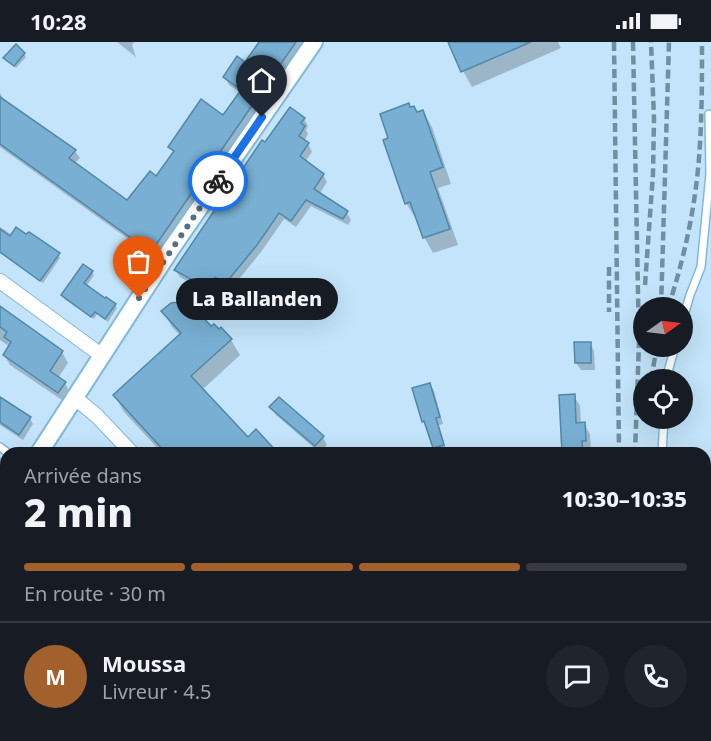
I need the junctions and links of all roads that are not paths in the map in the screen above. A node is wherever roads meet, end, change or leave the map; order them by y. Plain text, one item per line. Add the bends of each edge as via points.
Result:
1 (314, 42) edge
2 (710, 114) dead end
3 (0, 281) edge
4 (689, 297) edge
5 (101, 355) junction
6 (74, 397) junction
7 (663, 429) edge
8 (43, 447) edge
9 (127, 447) edge
10 (662, 447) edge

1 - 5 street
2 - 4 lane via 710,174 701,267
3 - 5 street
5 - 6 street
6 - 8 street
6 - 9 street
7 - 10 lane

